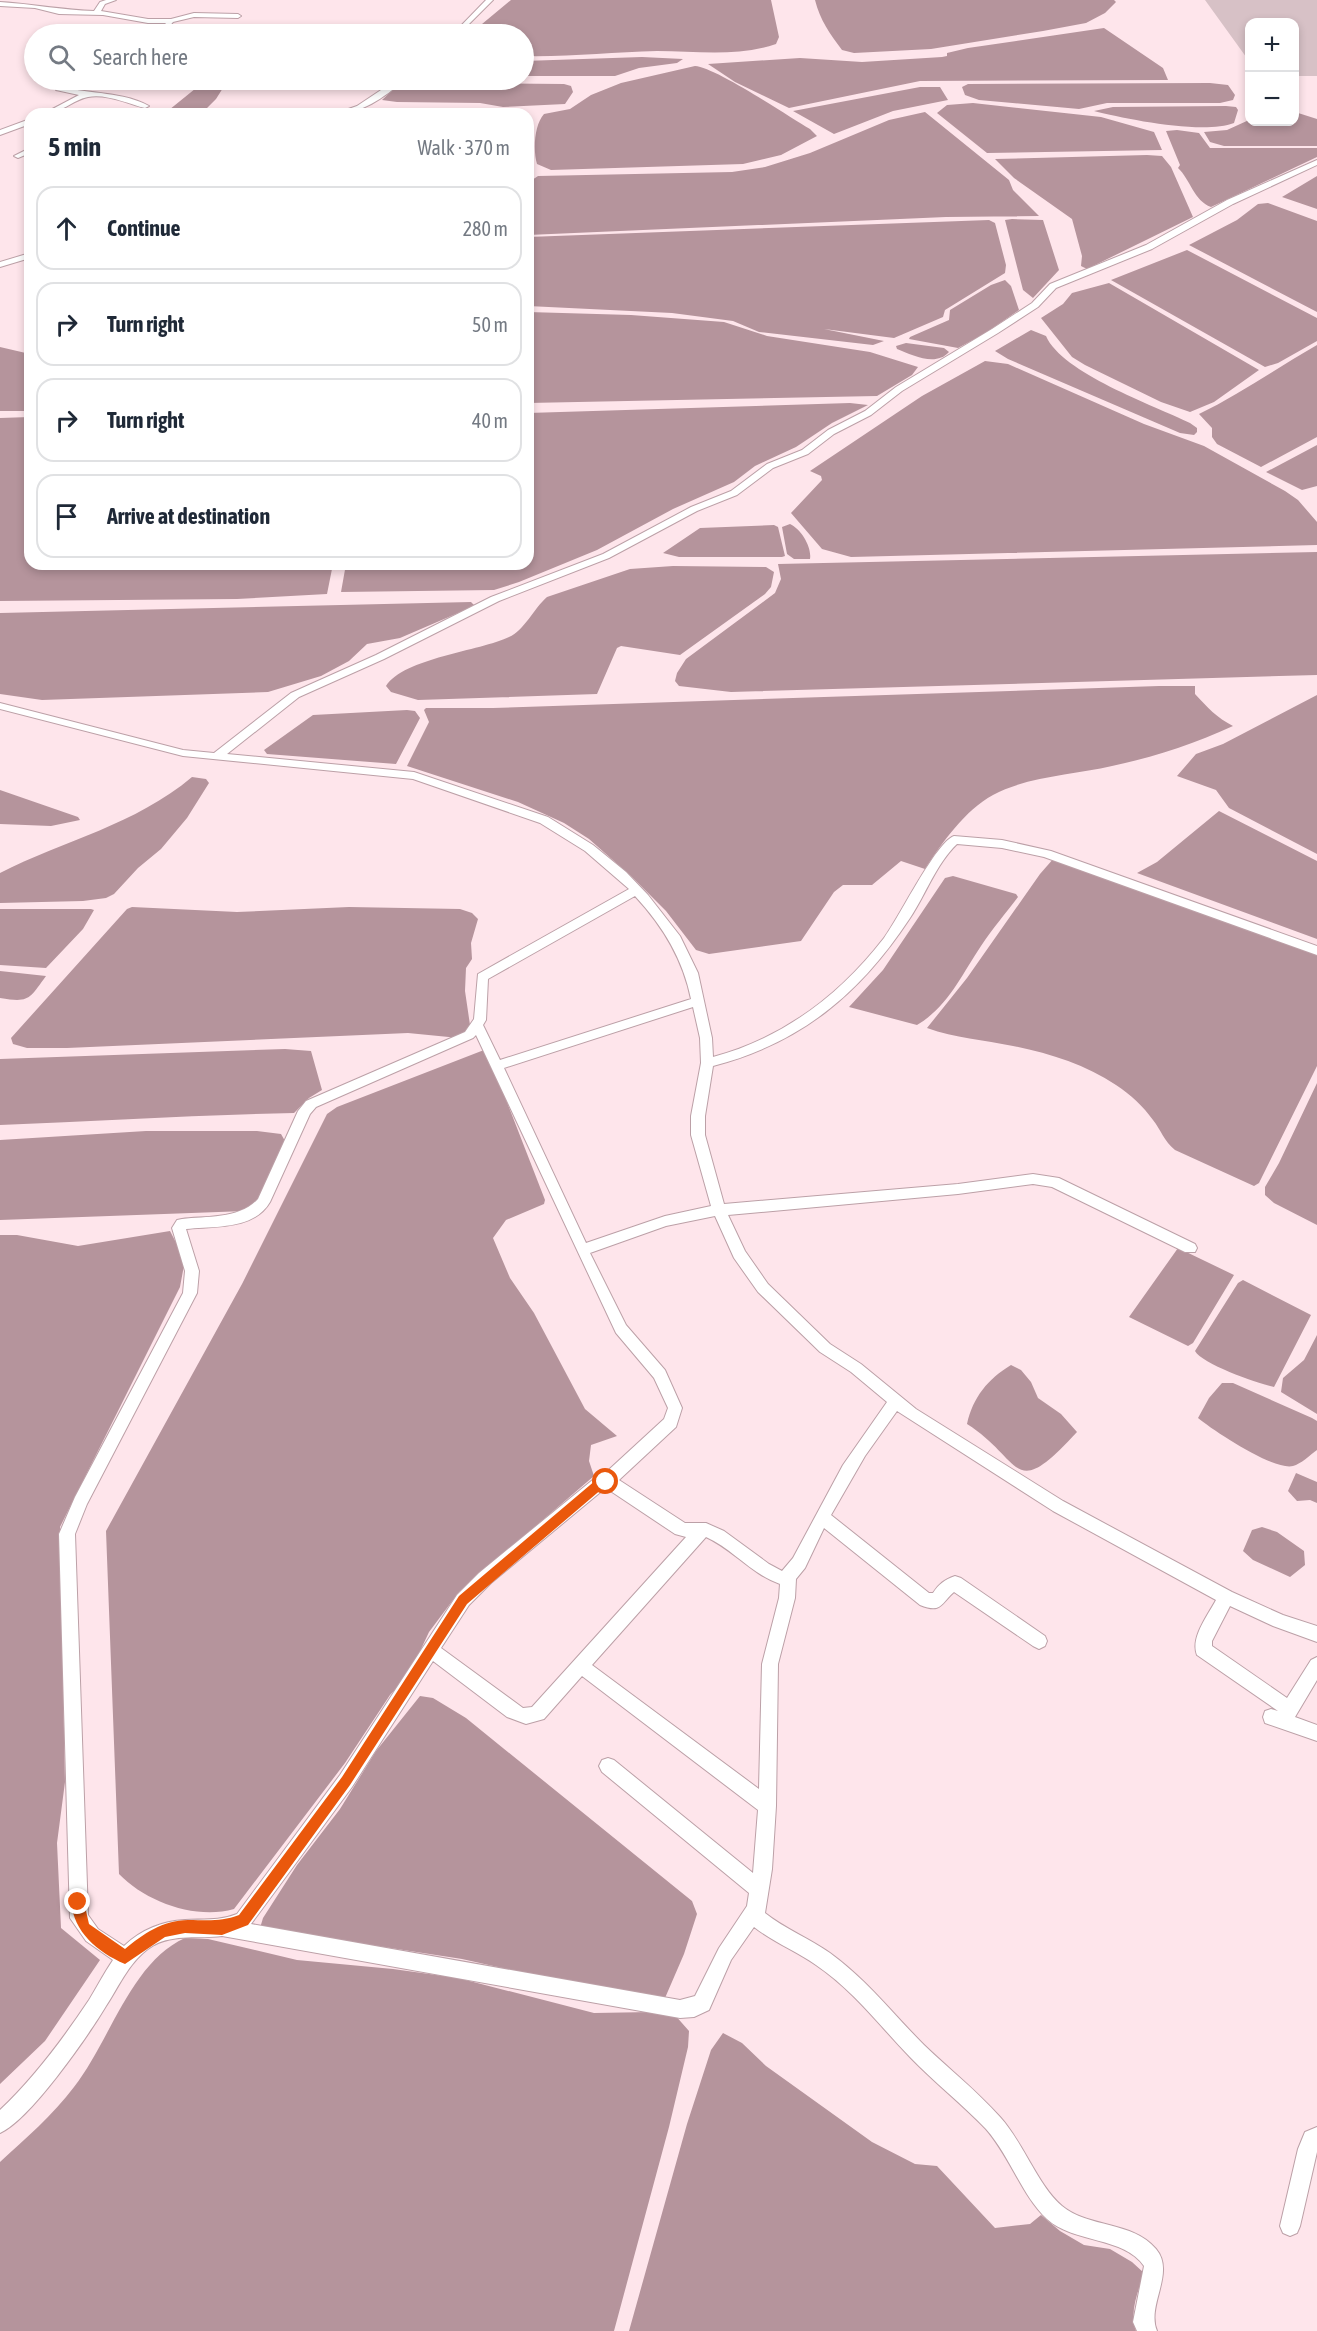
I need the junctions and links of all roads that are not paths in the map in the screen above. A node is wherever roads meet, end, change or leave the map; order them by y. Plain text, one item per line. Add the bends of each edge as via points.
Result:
1 (113, 0) edge
2 (490, 0) edge
3 (0, 4) edge
4 (97, 12) junction
5 (238, 16) dead end
6 (171, 21) junction
7 (168, 24) edge
8 (466, 24) edge
9 (66, 90) edge
10 (386, 90) edge
11 (85, 95) junction
12 (145, 106) dead end
13 (60, 108) edge
14 (360, 108) edge
15 (24, 123) edge
16 (0, 133) edge
17 (24, 153) edge
18 (18, 156) dead end
19 (1317, 162) edge
20 (24, 257) edge
21 (0, 265) edge
22 (0, 706) edge
23 (217, 756) junction
24 (636, 891) junction
25 (1317, 951) edge
26 (699, 1001) junction
27 (478, 1026) junction
28 (706, 1063) junction
29 (496, 1066) junction
30 (719, 1210) junction
31 (1190, 1248) dead end
32 (582, 1250) junction
33 (890, 1408) junction
34 (606, 1482) junction
35 (822, 1517) junction
36 (702, 1530) junction
37 (788, 1576) junction
38 (1226, 1597) junction
39 (1317, 1634) edge
40 (1039, 1641) dead end
41 (430, 1649) junction
42 (1317, 1665) edge
43 (581, 1666) junction
44 (1281, 1716) junction
45 (1317, 1733) edge
46 (608, 1766) dead end
47 (767, 1806) junction
48 (759, 1889) junction
49 (755, 1910) junction
50 (222, 1928) junction
51 (125, 1957) junction
52 (0, 2123) edge
53 (1317, 2137) edge
54 (1290, 2226) dead end
55 (1147, 2331) edge

1 - 4 street via 102,3
2 - 8 street
3 - 4 street via 59,12
4 - 6 street
5 - 6 street via 190,16
6 - 7 street
9 - 11 street
10 - 14 street
11 - 12 street via 97,94
11 - 13 street
15 - 16 street
17 - 18 street
19 - 23 street via 1230,202 1149,247 1053,286 1035,305 995,331 805,452 770,466 734,493 694,509 606,556 495,600 295,695
20 - 21 street
22 - 23 street via 158,748
23 - 24 street via 398,772 445,785 562,830 607,862
24 - 26 street via 674,936 692,973
24 - 27 street via 482,977
25 - 28 street via 1047,854 1002,844 954,840 882,952 849,985 805,1023 763,1047
26 - 28 street
26 - 29 street
27 - 29 street
27 - 51 street via 469,1035 311,1104 256,1210 244,1217 182,1224 179,1228 192,1271 190,1293 67,1533 79,1918 85,1928
28 - 30 street via 698,1135
29 - 32 street
30 - 31 street via 1040,1179 1054,1182
30 - 32 street via 665,1221
30 - 33 street via 739,1254 762,1288
32 - 34 street via 621,1329 660,1374 675,1408 671,1422
33 - 35 street
33 - 38 street
34 - 36 street via 681,1529
34 - 41 street via 485,1578 463,1600
35 - 37 street
35 - 40 street via 927,1600 937,1601 955,1582
36 - 37 street via 776,1576
36 - 43 street
37 - 47 street via 787,1598 771,1664
38 - 39 street
38 - 44 street via 1204,1640 1203,1650
41 - 43 street via 523,1717 538,1713
41 - 50 street via 346,1781 253,1909 243,1920
42 - 44 street
43 - 47 street
44 - 45 street
46 - 48 street
47 - 48 street
48 - 49 street
49 - 50 street via 725,1954 702,2003 680,2009
49 - 55 street via 763,1924 815,1953 867,1996 917,2051 993,2123 1055,2213 1136,2244 1149,2256 1154,2265 1143,2322
50 - 51 street via 164,1931 146,1939
51 - 52 street via 64,2051
53 - 54 street via 1308,2149

